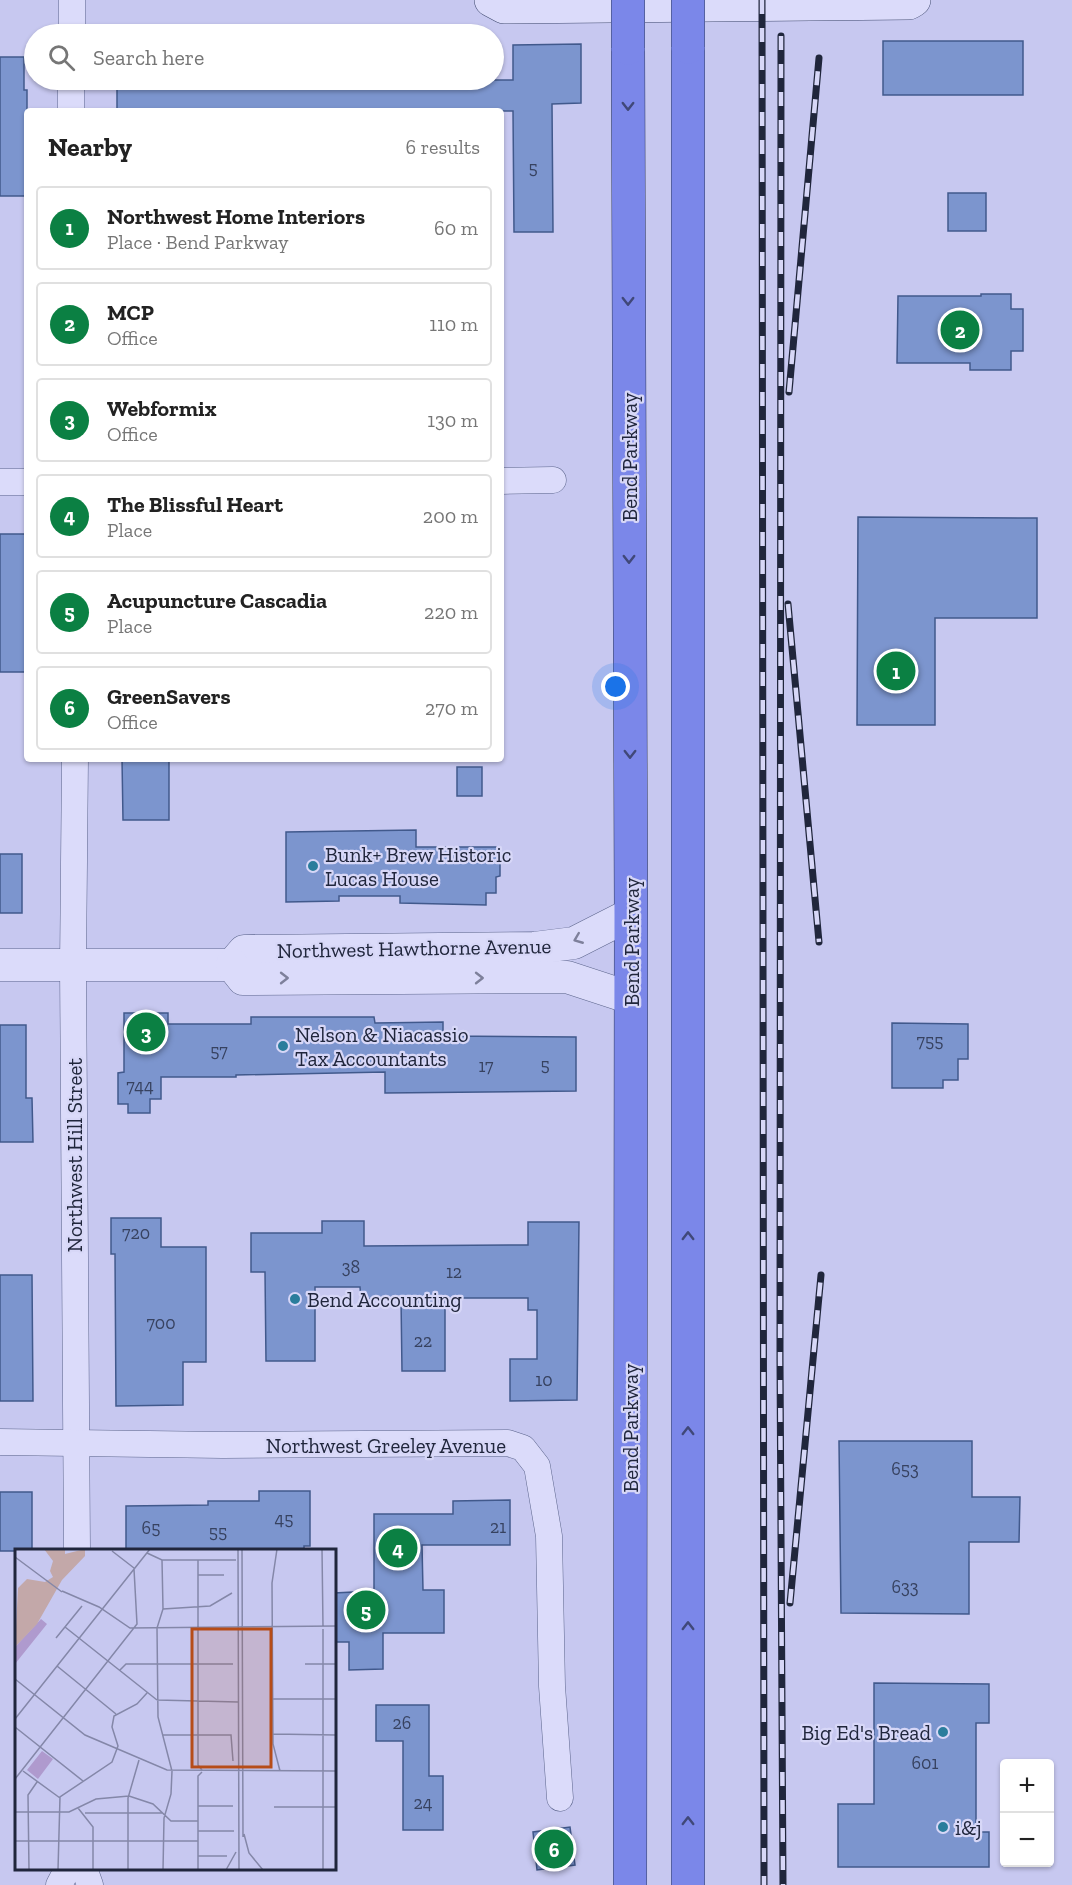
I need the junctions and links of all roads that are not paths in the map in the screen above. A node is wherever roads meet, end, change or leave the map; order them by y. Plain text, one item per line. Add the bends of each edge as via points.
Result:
1 (72, 0) edge
2 (490, 0) edge
3 (628, 0) edge
4 (914, 0) edge
5 (703, 2) edge
6 (72, 24) edge
7 (71, 90) edge
8 (71, 108) edge
9 (553, 480) dead end
10 (504, 481) edge
11 (0, 482) edge
12 (24, 482) edge
13 (75, 762) edge
14 (631, 914) junction
15 (0, 965) edge
16 (232, 965) junction
17 (73, 966) junction
18 (631, 998) junction
19 (0, 1442) edge
20 (77, 1442) junction
21 (77, 1549) edge
22 (560, 1798) dead end
23 (67, 1870) edge
24 (84, 1870) edge
25 (630, 1882) edge
26 (688, 1882) edge
27 (58, 1885) edge
28 (90, 1885) edge

1 - 6 street
2 - 5 main road via 504,7
3 -> 14 highway, Bend Parkway, bridge
4 - 5 main road
26 -> 5 highway, bridge via 688,47
7 - 8 street
9 - 10 street
11 - 12 street
13 - 17 street, Northwest Hill Street
14 -> 16 street, Northwest Hawthorne Avenue via 574,943 534,948 244,951
14 - 18 highway, Bend Parkway
15 - 17 street
16 - 17 street
16 -> 18 street, Northwest Hawthorne Avenue via 243,979 567,977
17 - 20 street, Northwest Hill Street
18 - 25 highway, Bend Parkway
19 - 20 street, Northwest Greeley Avenue
20 - 21 street, Northwest Hill Street
20 - 22 street, Northwest Greeley Avenue via 508,1443 523,1448 537,1466 549,1536 552,1686
23 - 27 street
24 - 28 street

